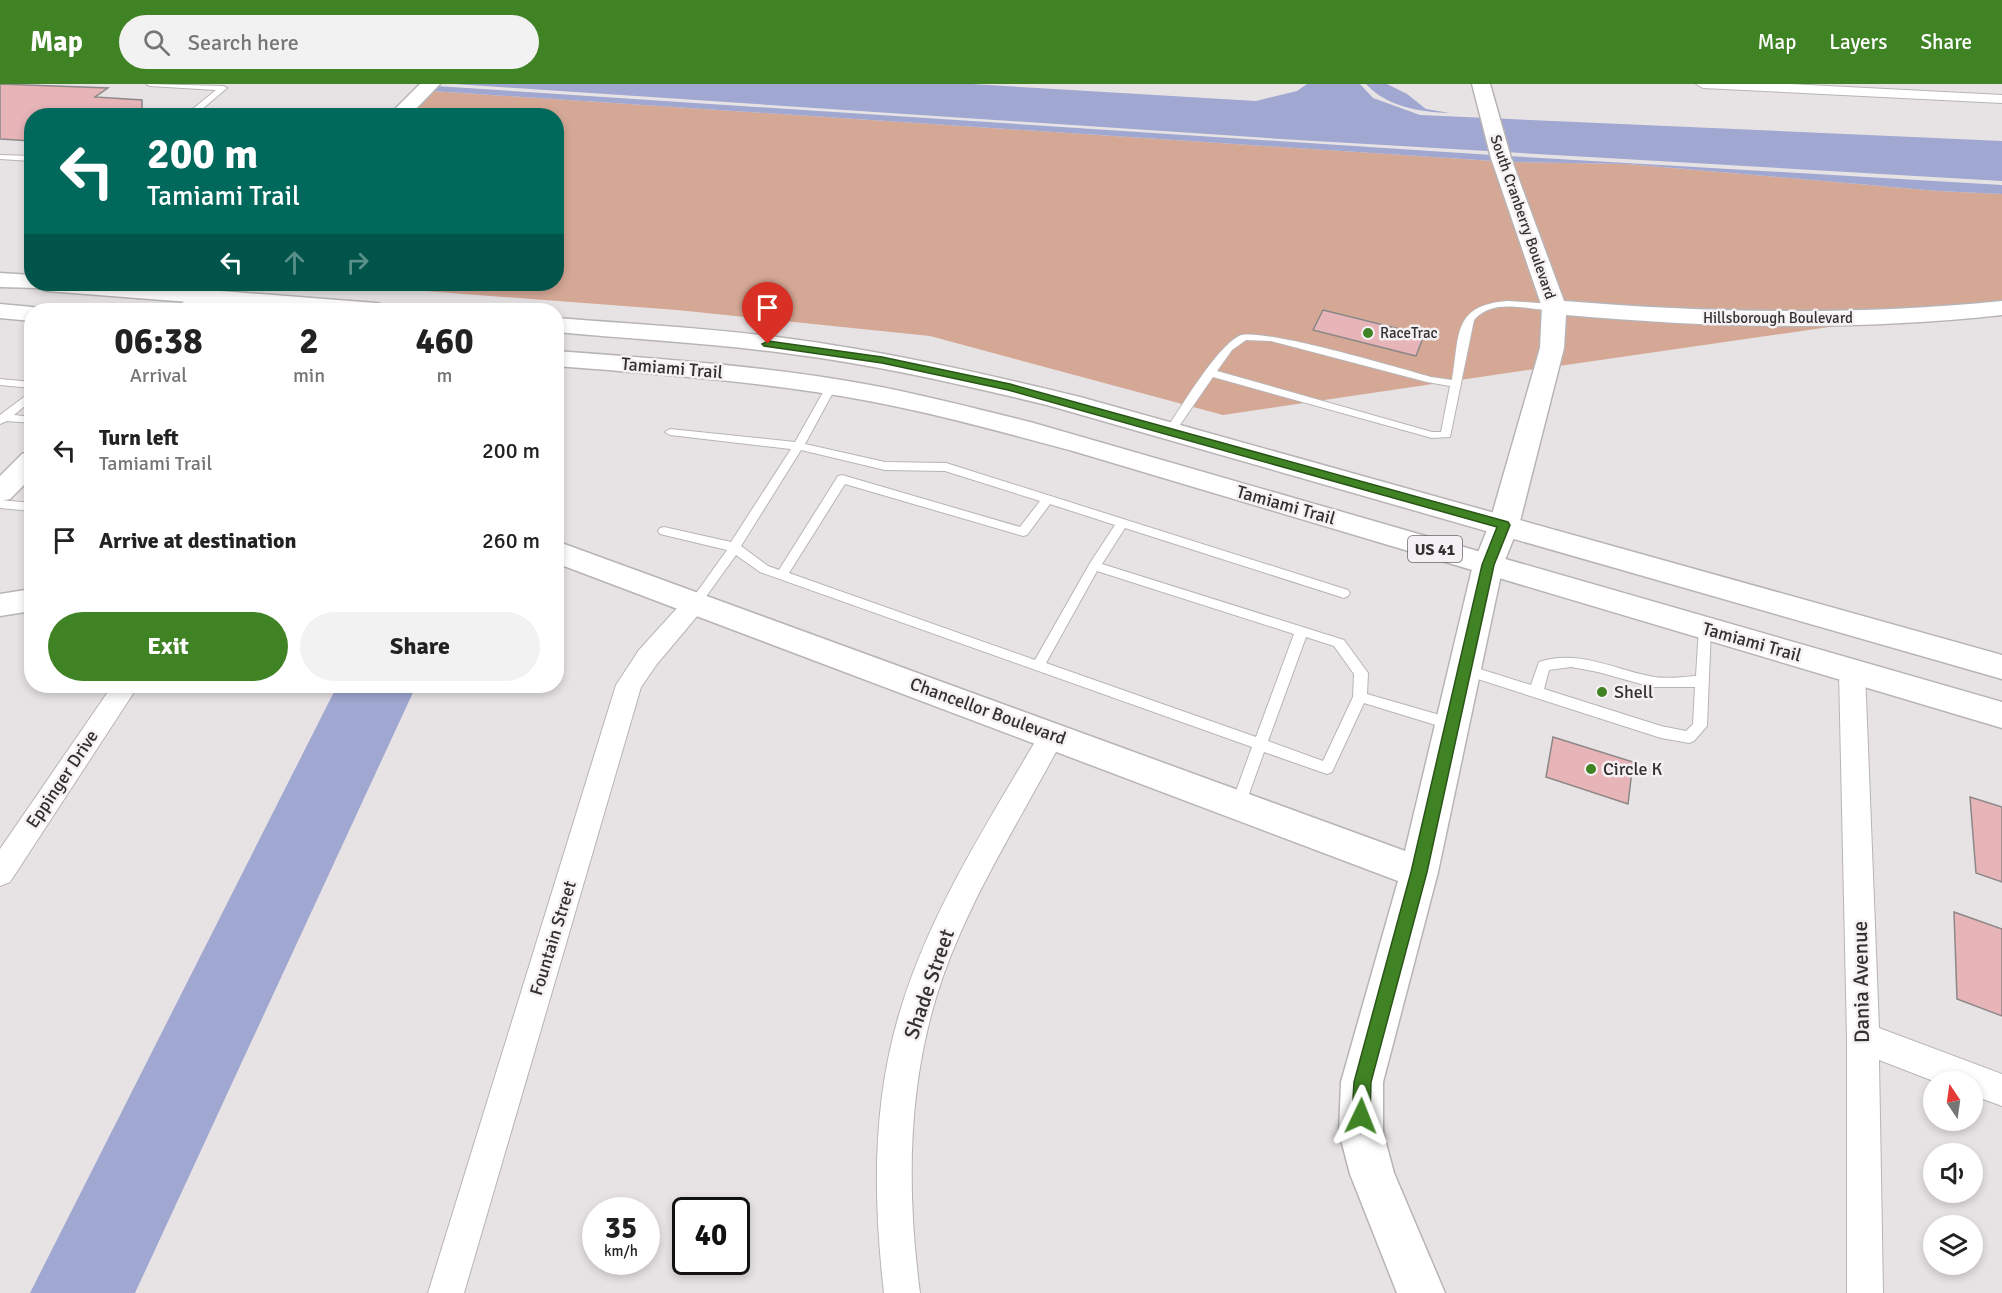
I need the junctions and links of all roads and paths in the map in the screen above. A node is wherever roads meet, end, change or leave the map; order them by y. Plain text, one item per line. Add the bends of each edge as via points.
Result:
1 (150, 84) edge
2 (1481, 84) edge
3 (1703, 84) edge
4 (429, 86) edge
5 (2002, 99) edge
6 (198, 108) edge
7 (406, 108) edge
8 (0, 157) edge
9 (24, 158) edge
10 (0, 280) edge
11 (24, 282) edge
12 (130, 291) edge
13 (201, 297) edge
14 (282, 303) edge
15 (1554, 306) junction
16 (2002, 308) edge
17 (0, 311) edge
18 (24, 313) edge
19 (564, 327) edge
20 (564, 359) edge
21 (1211, 373) junction
22 (0, 382) edge
23 (24, 384) edge
24 (1456, 384) junction
25 (831, 387) junction
26 (24, 401) edge
27 (2, 419) edge
28 (24, 420) edge
29 (1171, 430) junction
30 (670, 432) dead end
31 (798, 446) junction
32 (24, 468) edge
33 (0, 492) edge
34 (1047, 499) junction
35 (0, 504) edge
36 (24, 506) edge
37 (1122, 523) junction
38 (1504, 525) junction
39 (664, 531) dead end
40 (734, 547) junction
41 (564, 554) edge
42 (1488, 565) junction
43 (1094, 566) junction
44 (782, 575) junction
45 (1344, 593) dead end
46 (24, 601) edge
47 (696, 602) junction
48 (0, 605) edge
49 (1705, 628) junction
50 (1301, 632) junction
51 (1038, 666) junction
52 (2002, 667) edge
53 (1464, 669) junction
54 (1852, 671) junction
55 (1702, 681) junction
56 (1536, 692) junction
57 (120, 693) edge
58 (1360, 697) junction
59 (2002, 715) edge
60 (1452, 724) junction
61 (1052, 735) junction
62 (1260, 744) junction
63 (1238, 805) junction
64 (1, 871) edge
65 (1419, 872) junction
66 (1863, 1038) junction
67 (2002, 1090) edge
68 (446, 1293) edge
69 (902, 1293) edge
70 (1421, 1293) edge
71 (1865, 1293) edge

1 - 6 lane via 223,88
2 - 15 main road, South Cranberry Boulevard via 1501,158
3 - 5 street
4 - 7 main road
8 - 9 lane
10 - 11 main road
12 - 13 main road
13 - 14 main road
15 - 16 main road, Hillsborough Boulevard via 1755,319 1866,318
15 - 24 lane via 1501,304 1481,308 1469,318
15 - 38 main road, South Cranberry Boulevard via 1552,348
17 - 18 main road
19 - 29 main road, Tamiami Trail / US 41 via 744,341 882,360 1010,387
20 - 25 main road, Tamiami Trail / US 41 via 731,373
21 - 24 lane via 1228,348 1244,337 1271,338
21 - 24 lane via 1432,435 1446,435
21 - 29 lane
22 - 23 lane
25 - 31 lane
25 - 42 main road, Tamiami Trail / US 41 via 1011,425
26 - 27 lane
27 - 28 lane
29 - 38 main road, Tamiami Trail / US 41
30 - 31 lane
31 - 34 lane via 885,466 946,467
31 - 40 lane
32 - 33 main road
34 - 37 lane
34 - 44 lane via 1023,532 842,479
35 - 36 lane
37 - 43 lane
37 - 45 lane
38 - 42 main road, South Cranberry Boulevard
38 - 52 main road, Tamiami Trail / US 41
39 - 40 lane
40 - 44 lane via 764,569
40 - 47 lane
41 - 47 main road, Chancellor Boulevard
42 - 49 main road, Tamiami Trail / US 41
42 - 53 main road, South Cranberry Boulevard
43 - 50 lane
43 - 51 lane
44 - 51 lane
46 - 48 main road
47 - 61 main road, Chancellor Boulevard
47 - 68 street, Fountain Street via 629,685
49 - 54 main road, Tamiami Trail / US 41
49 - 55 lane
50 - 58 lane via 1339,643 1361,673
50 - 62 lane
51 - 62 lane
53 - 56 lane
53 - 60 main road, South Cranberry Boulevard
54 - 59 main road, Tamiami Trail / US 41
54 - 66 street, Dania Avenue
55 - 56 lane via 1653,682 1579,661 1559,661 1544,666
55 - 56 lane via 1700,726 1689,737 1661,732
57 - 64 street, Eppinger Drive
58 - 60 lane
58 - 62 lane via 1327,768
60 - 65 main road, South Cranberry Boulevard
61 - 63 main road, Chancellor Boulevard
61 - 69 street, Shade Street via 943,936 917,1006 895,1127 894,1219
62 - 63 lane
63 - 65 main road, Chancellor Boulevard
65 - 70 main road, South Cranberry Boulevard via 1362,1082 1361,1132 1372,1174
66 - 67 street
66 - 71 street, Dania Avenue

